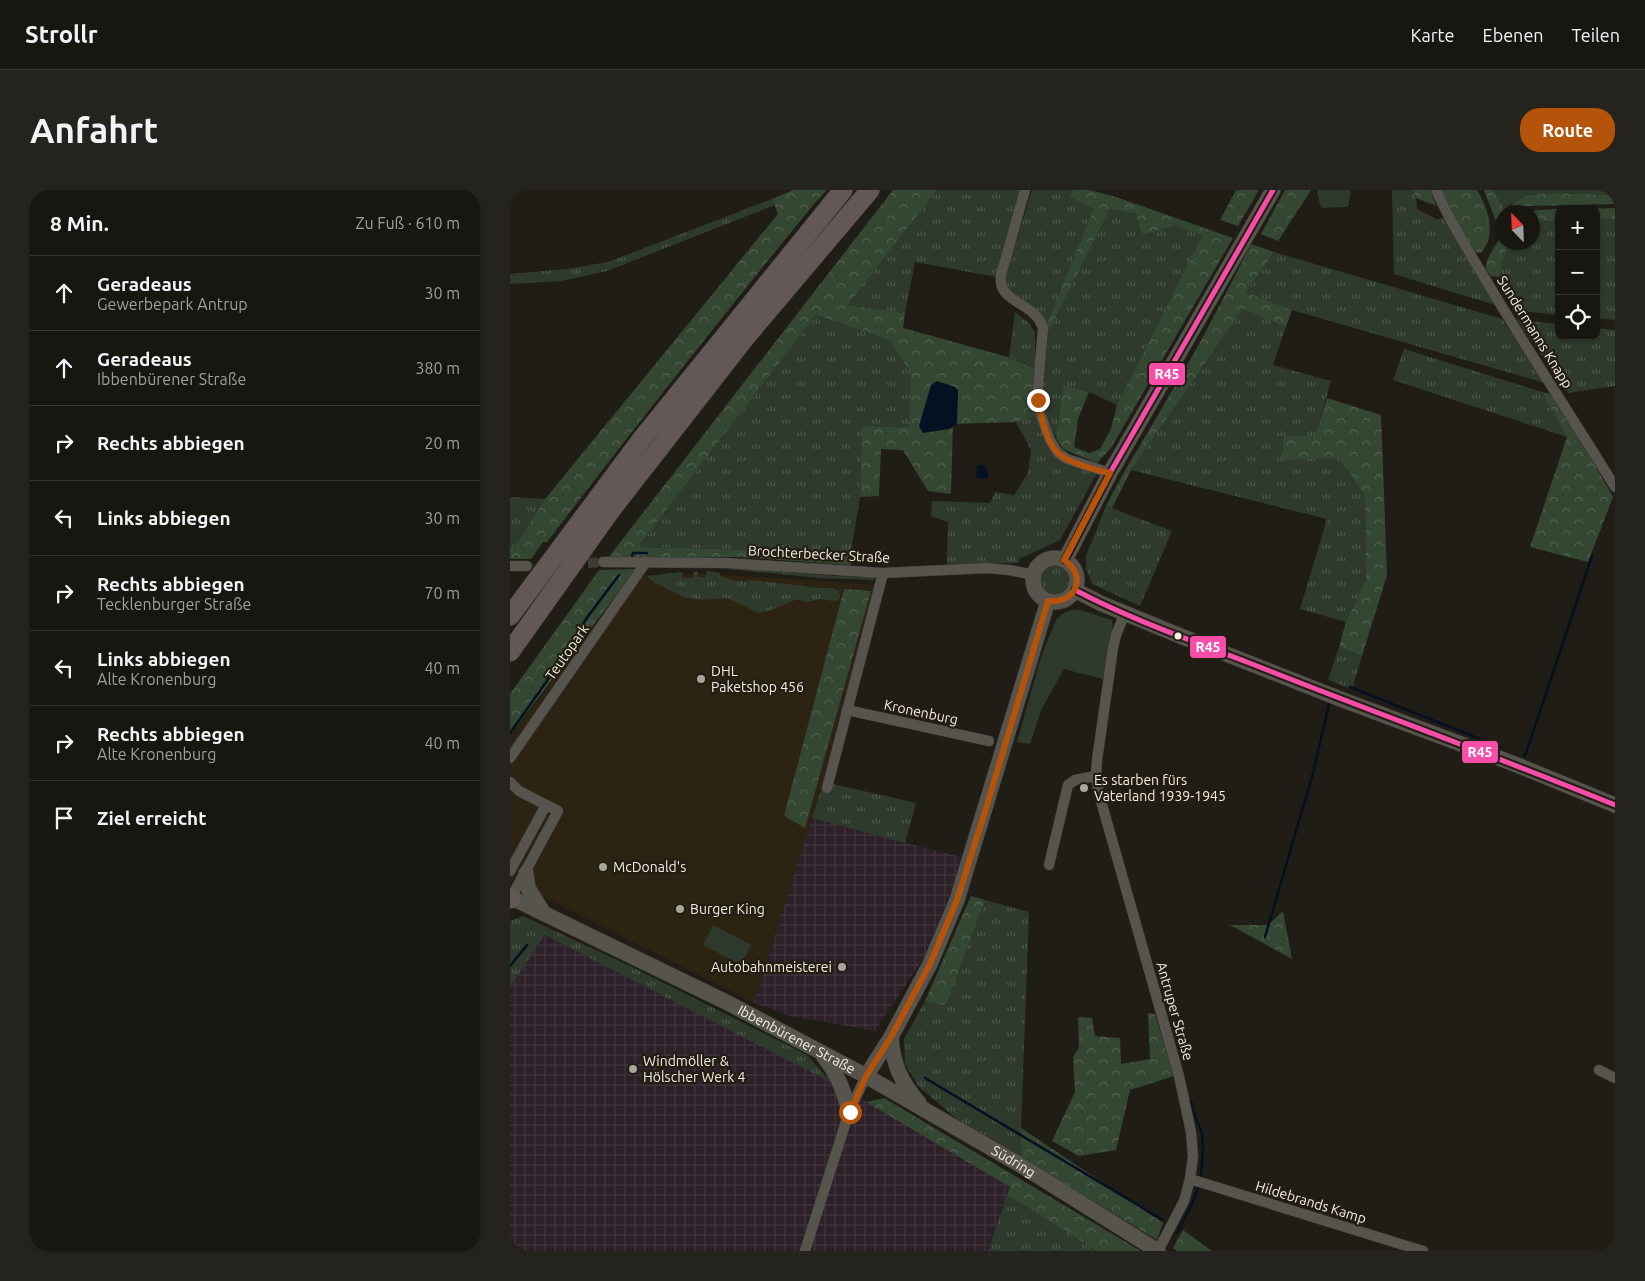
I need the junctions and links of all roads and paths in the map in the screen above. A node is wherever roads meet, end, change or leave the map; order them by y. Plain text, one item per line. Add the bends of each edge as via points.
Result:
1 (843, 190) edge
2 (870, 190) edge
3 (1025, 190) edge
4 (1273, 190) edge
5 (1436, 190) edge
6 (1110, 473) junction
7 (1615, 487) edge
8 (1064, 560) junction
9 (603, 562) tunnel mouth
10 (646, 562) junction
11 (510, 566) edge
12 (527, 566) dead end
13 (883, 573) junction
14 (1034, 575) junction
15 (1075, 590) junction
16 (1048, 601) junction
17 (1125, 613) junction
18 (510, 616) edge
19 (510, 652) edge
20 (847, 710) junction
21 (989, 741) dead end
22 (510, 758) edge
23 (1096, 776) junction
24 (510, 782) edge
25 (827, 788) dead end
26 (546, 805) junction
27 (1615, 805) edge
28 (1049, 865) dead end
29 (510, 871) edge
30 (526, 873) junction
31 (510, 898) edge
32 (544, 914) junction
33 (891, 1037) junction
34 (822, 1053) junction
35 (1599, 1070) dead end
36 (866, 1076) junction
37 (1615, 1078) edge
38 (925, 1109) junction
39 (850, 1112) junction
40 (1190, 1179) junction
41 (804, 1251) edge
42 (1158, 1251) edge
43 (1423, 1251) edge

1 - 18 highway via 641,440
2 - 19 highway via 720,369 611,510
3 - 6 street via 1000,282 1002,289 1033,312 1043,328 1038,400 1050,440 1058,453 1067,459
4 - 6 main road
5 - 7 street, Sundermanns Knapp via 1446,213 1507,315
6 - 8 main road
8 - 14 main road via 1057,558 1042,562
8 - 15 main road via 1077,576
9 - 10 street, Brochterbecker Straße
10 - 13 street, Brochterbecker Straße via 726,563
10 - 22 street, Teutopark
11 - 12 street
13 - 14 street, Brochterbecker Straße via 987,568
13 - 20 street
14 - 16 main road via 1038,594
15 - 16 main road via 1064,600
15 - 17 main road
16 - 33 main road, Ibbenbürener Straße via 957,900 930,964
17 - 23 street, Antruper Straße via 1113,648
17 - 27 main road
20 - 21 street, Kronenburg
20 - 25 street
23 - 28 street via 1074,780 1068,785
23 - 40 street, Antruper Straße via 1098,794 1179,1076 1194,1156
24 - 26 street via 519,791
26 - 29 street
26 - 30 street via 558,811
30 - 31 street
30 - 32 main road via 528,888
31 - 32 main road, Ibbenbürener Straße
32 - 34 main road, Ibbenbürener Straße via 728,1003
33 - 36 main road, Ibbenbürener Straße
33 - 38 main road via 897,1070
34 - 36 main road, Ibbenbürener Straße
34 - 39 main road via 836,1073
35 - 37 street
36 - 38 main road, Südring
36 - 39 street
38 - 42 main road, Südring
39 - 41 street
40 - 42 street, Antruper Straße via 1184,1201
40 - 43 street, Hildebrands Kamp

